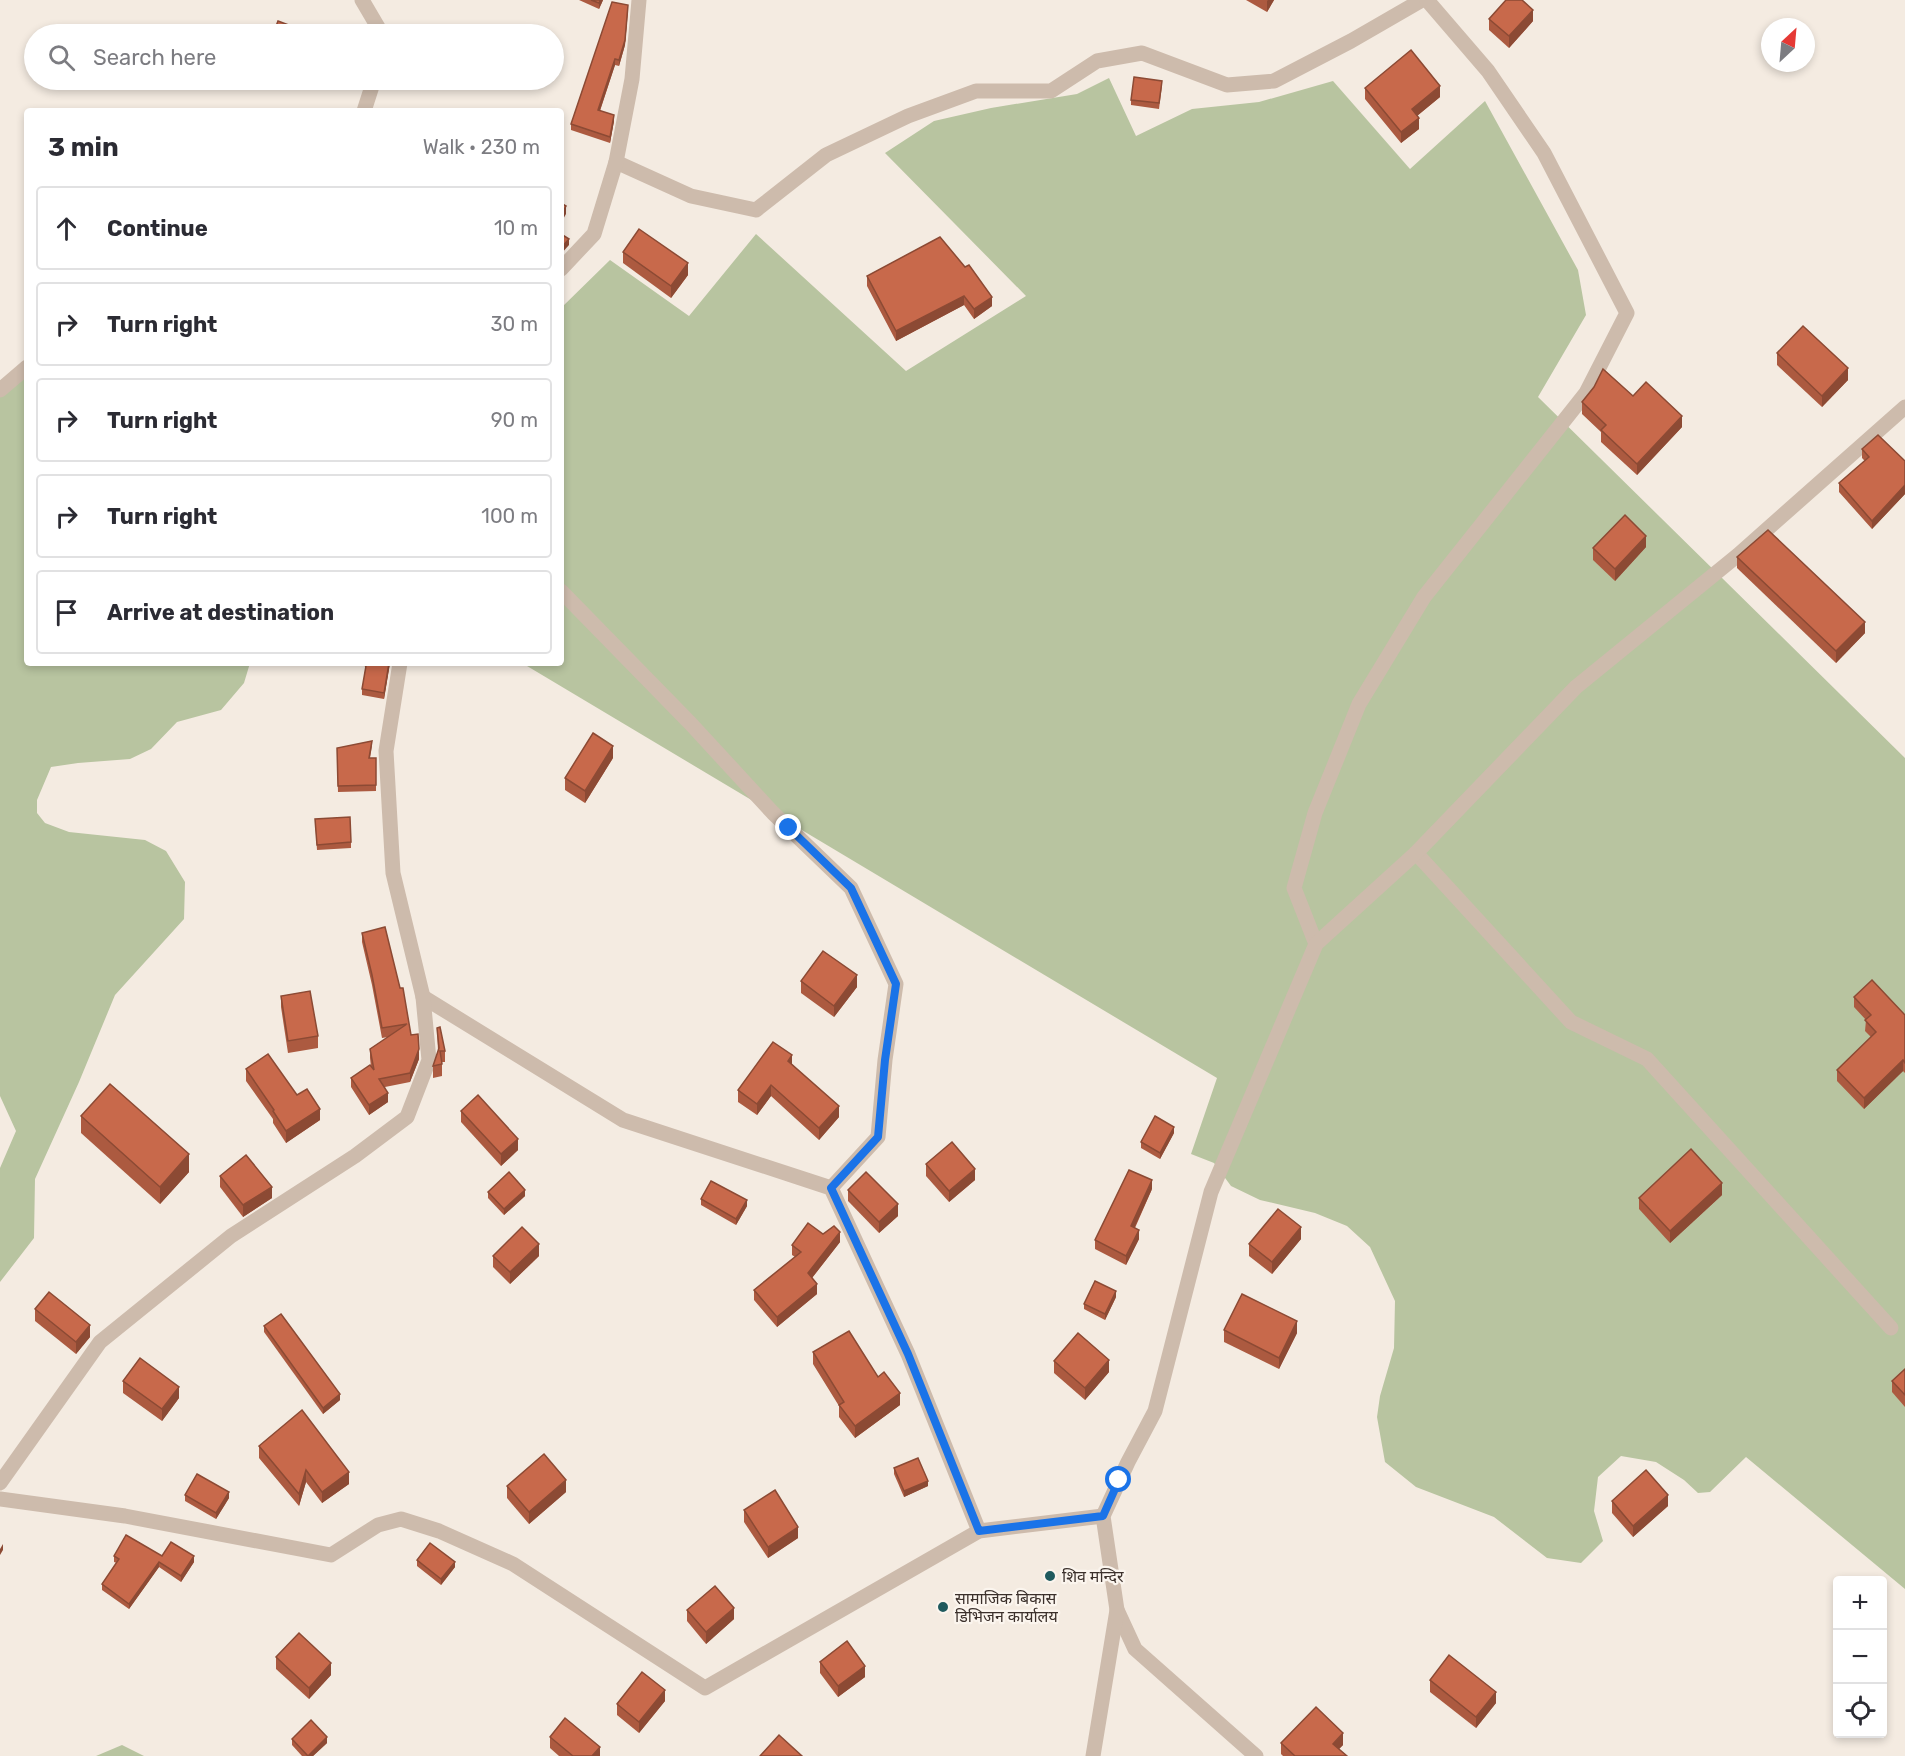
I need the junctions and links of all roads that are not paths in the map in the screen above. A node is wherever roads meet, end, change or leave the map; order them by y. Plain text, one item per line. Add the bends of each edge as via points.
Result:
1 (362, 0) edge
2 (639, 0) edge
3 (1422, 0) edge
4 (1427, 0) edge
5 (376, 24) edge
6 (371, 90) edge
7 (365, 108) edge
8 (615, 162) junction
9 (564, 266) edge
10 (24, 370) edge
11 (0, 390) edge
12 (1905, 407) edge
13 (564, 594) edge
14 (400, 666) edge
15 (1416, 853) junction
16 (1316, 944) junction
17 (423, 997) junction
18 (831, 1188) junction
19 (1891, 1328) dead end
20 (0, 1483) edge
21 (0, 1499) edge
22 (1103, 1516) junction
23 (979, 1531) junction
24 (1117, 1610) junction
25 (1093, 1756) edge
26 (1256, 1756) edge

1 - 5 street
2 - 8 street via 632,79
3 - 8 street via 1274,81 1227,85 1142,53 1097,62 1051,91 976,91 908,116 826,155 756,210 691,196
4 - 16 street via 1488,71 1544,153 1627,313 1586,393 1424,597 1359,704 1315,813 1294,888
6 - 7 street
8 - 9 street via 594,234
10 - 11 street
12 - 15 street via 1738,555 1576,687
13 - 18 street via 773,813 851,888 896,984 878,1137
14 - 17 street via 386,751 393,873
15 - 16 street
15 - 19 street via 1571,1022 1647,1059
16 - 22 street via 1211,1192 1155,1412
17 - 18 street via 623,1120
17 - 20 street via 429,1060 407,1117 356,1156 231,1236 100,1342
18 - 23 street via 908,1354
21 - 23 street via 125,1516 331,1555 378,1525 401,1519 439,1531 513,1564 705,1688
22 - 23 street
22 - 24 street
24 - 25 street
24 - 26 street via 1135,1649

